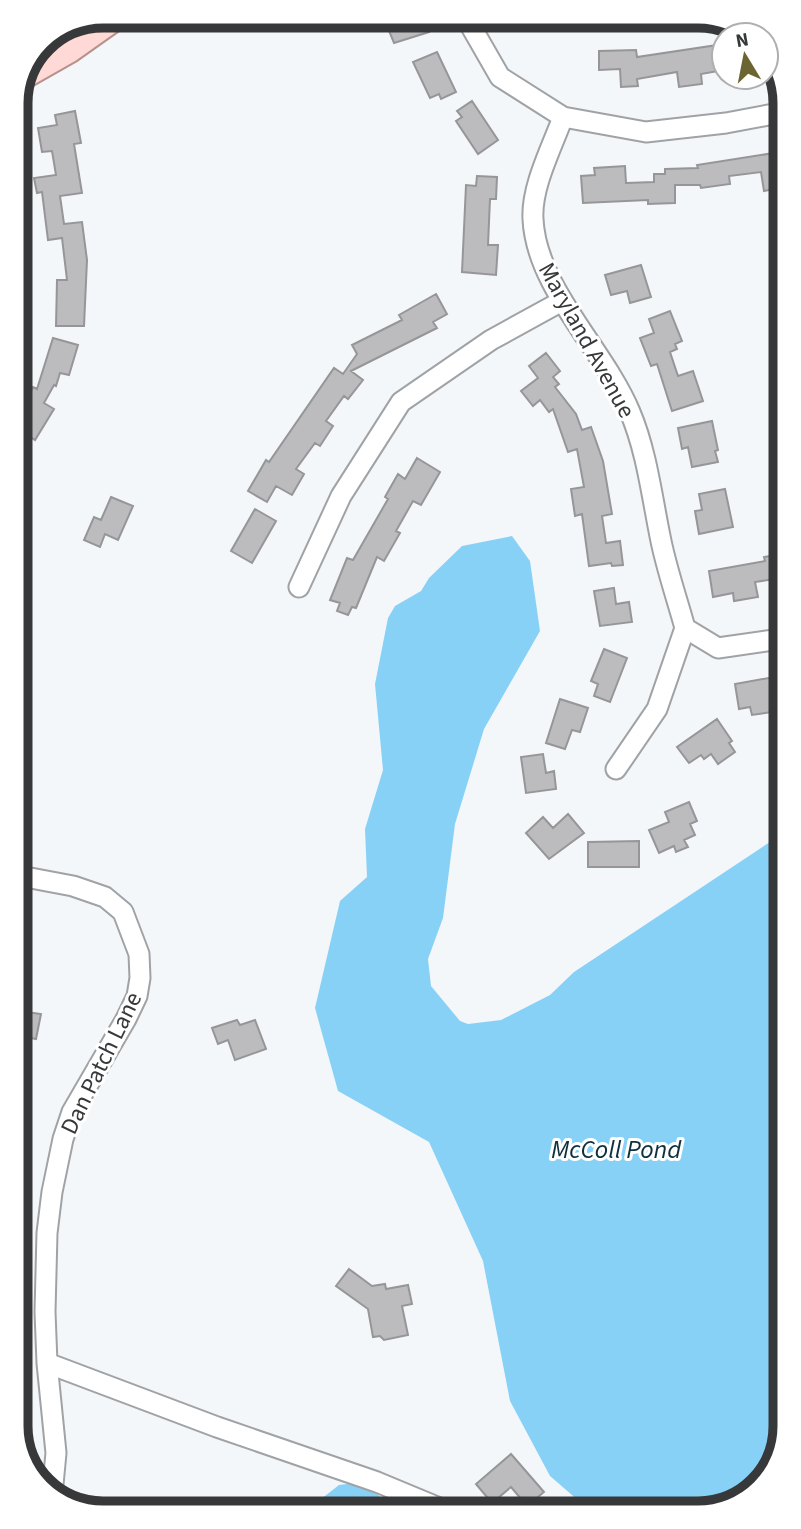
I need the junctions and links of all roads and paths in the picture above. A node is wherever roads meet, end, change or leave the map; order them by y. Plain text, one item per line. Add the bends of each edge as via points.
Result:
1 (101, 28) edge
2 (473, 28) edge
3 (37, 69) edge
4 (773, 114) edge
5 (563, 117) junction
6 (562, 301) junction
7 (299, 587) dead end
8 (685, 628) junction
9 (773, 640) edge
10 (616, 769) dead end
11 (28, 878) edge
12 (47, 1363) junction
13 (52, 1482) edge
14 (421, 1501) edge

1 - 3 main road
2 - 5 street via 500,77
4 - 5 street via 646,132
5 - 6 street, Maryland Avenue via 539,180 533,218 539,252
6 - 7 street via 491,340 401,402 341,496
6 - 8 street, Maryland Avenue via 630,412
8 - 9 street via 718,648
8 - 10 street via 657,709
11 - 12 street, Dan Patch Lane via 105,897 123,912 139,954 141,978 121,1029 72,1112 57,1162 47,1233
12 - 13 street, Dan Patch Lane via 56,1452
12 - 14 street

